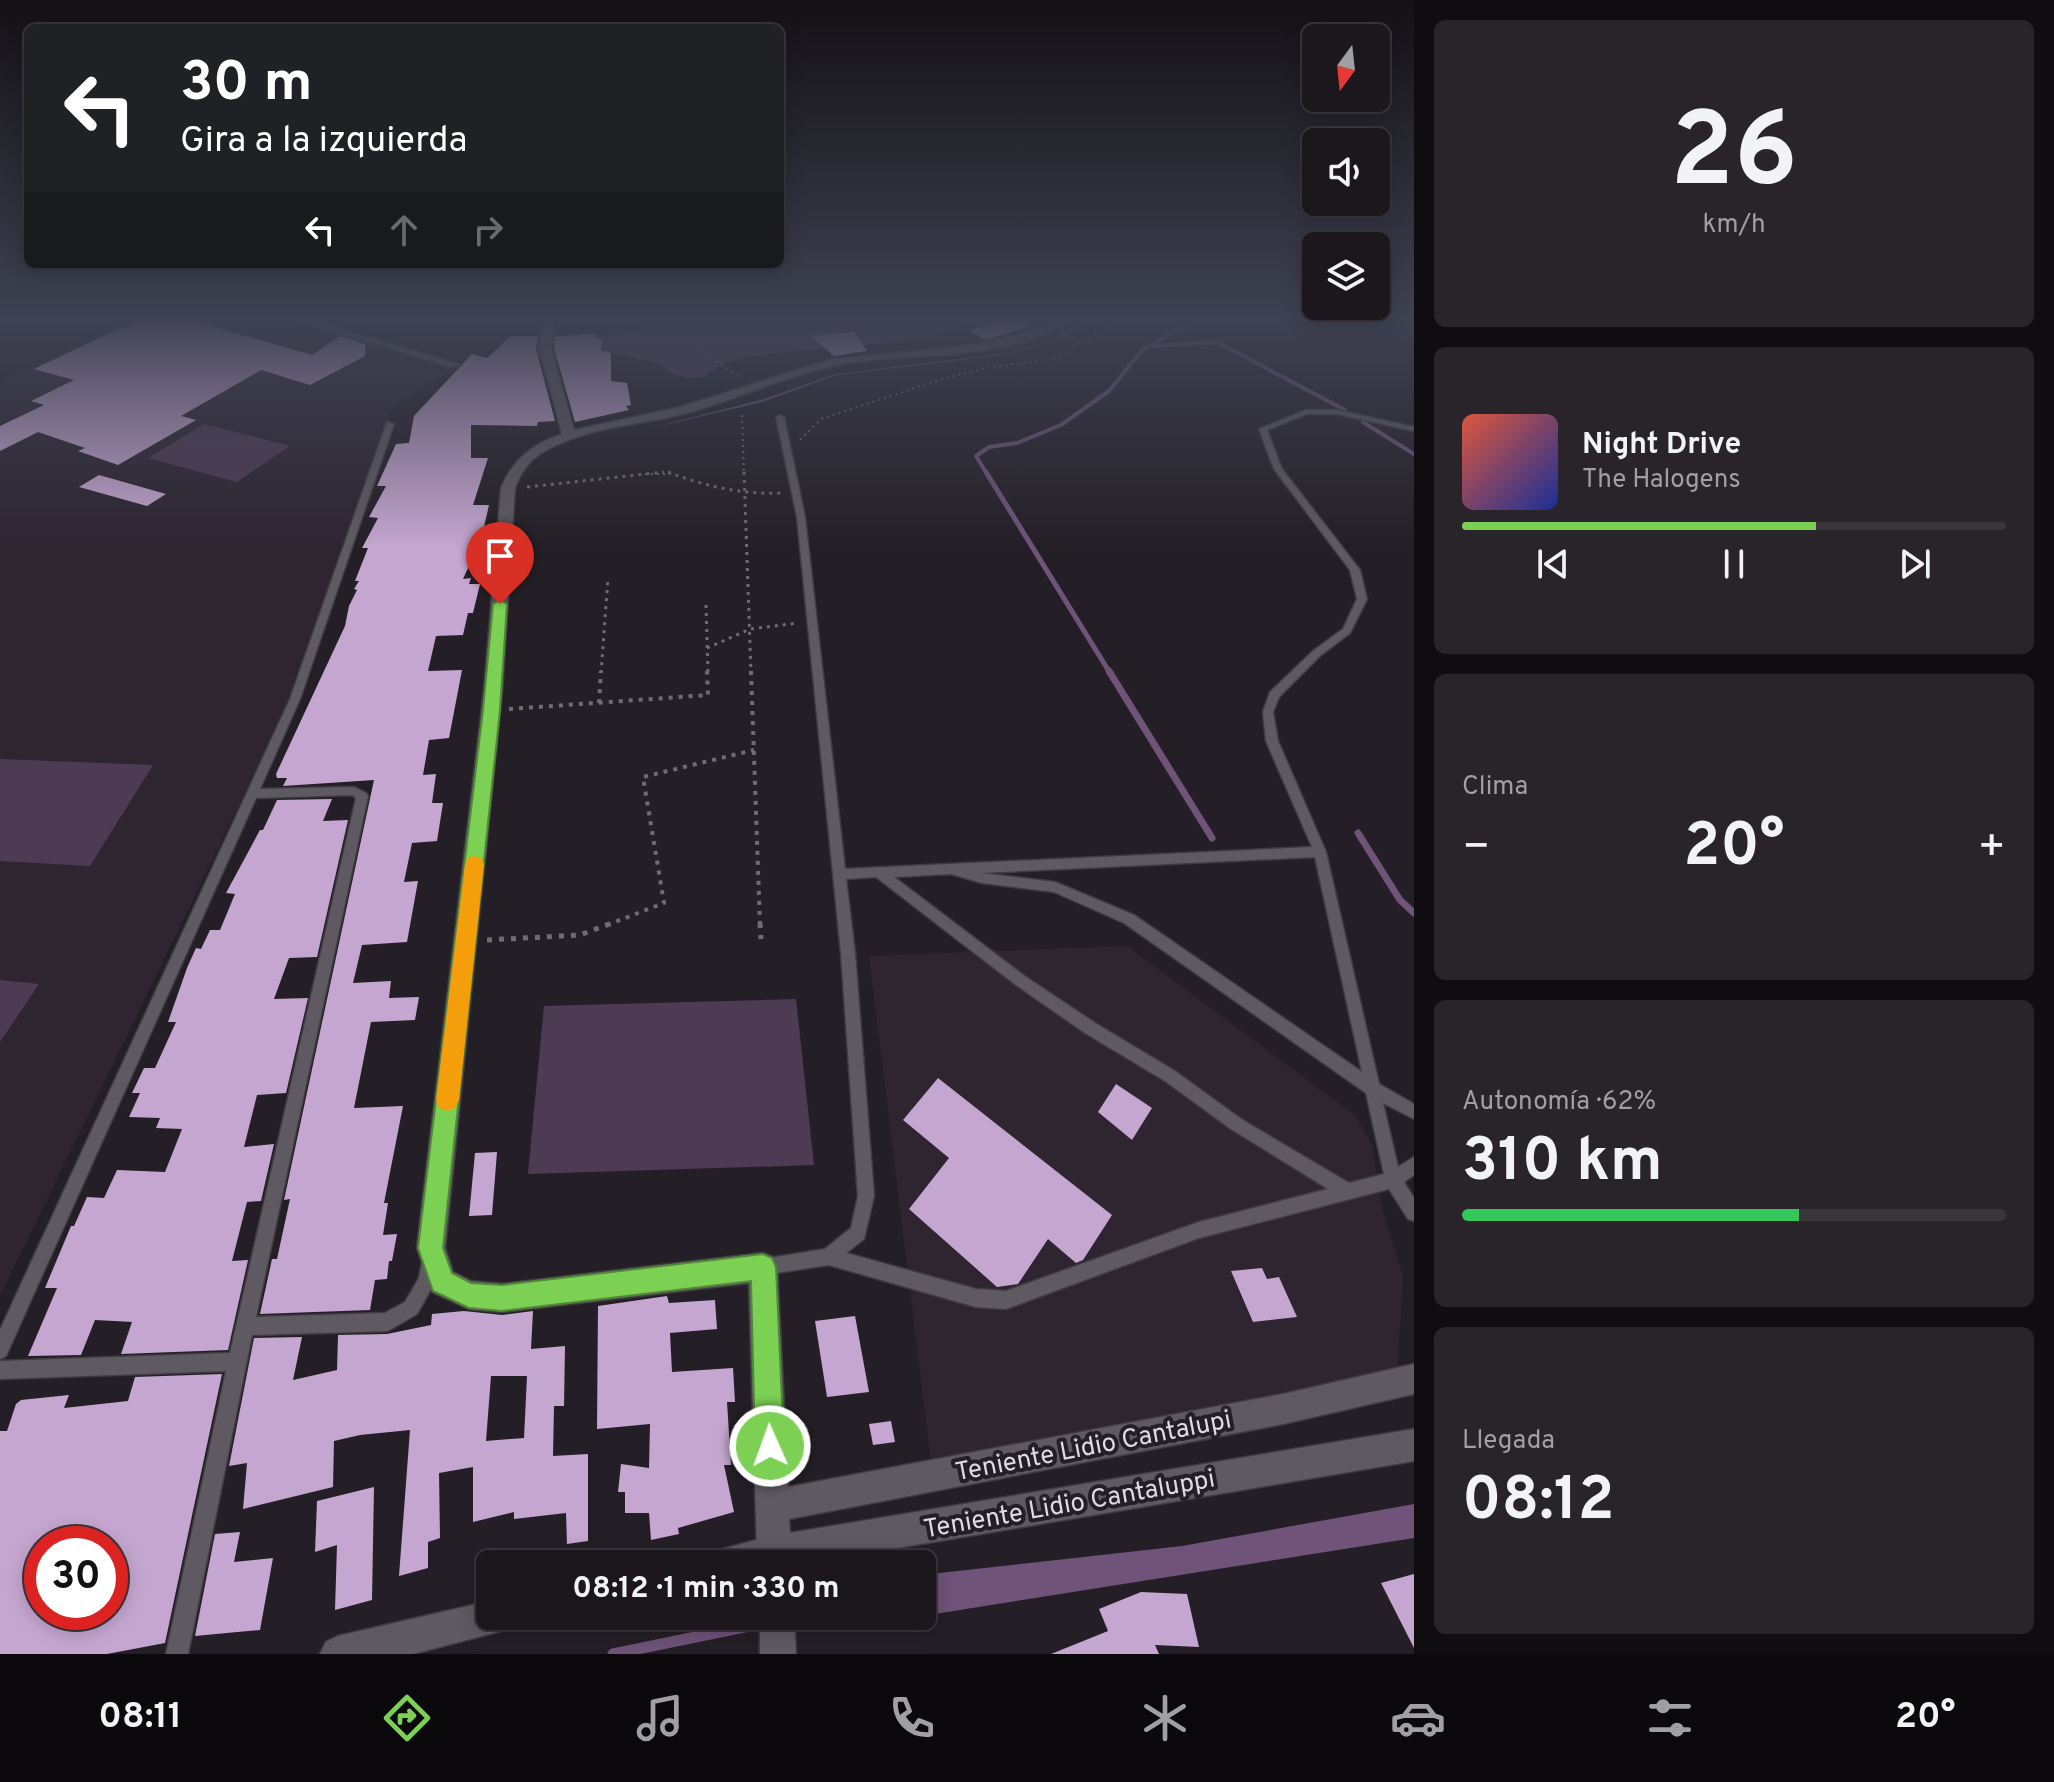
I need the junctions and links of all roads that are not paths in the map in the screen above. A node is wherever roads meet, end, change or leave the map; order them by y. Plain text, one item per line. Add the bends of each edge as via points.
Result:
1 (558, 395) edge
2 (727, 395) edge
3 (780, 417) dead end
4 (390, 424) dead end
5 (1414, 429) edge
6 (569, 435) junction
7 (251, 794) junction
8 (1320, 852) junction
9 (951, 869) junction
10 (839, 874) junction
11 (881, 874) junction
12 (1372, 1088) junction
13 (1414, 1112) edge
14 (1414, 1165) edge
15 (1393, 1180) junction
16 (1347, 1191) junction
17 (1414, 1213) edge
18 (431, 1248) junction
19 (829, 1257) junction
20 (763, 1267) junction
21 (245, 1326) junction
22 (0, 1350) edge
23 (237, 1362) junction
24 (0, 1370) edge
25 (1414, 1379) edge
26 (1414, 1445) edge
27 (772, 1506) junction
28 (774, 1550) edge
29 (819, 1550) edge
30 (476, 1622) edge
31 (777, 1630) edge
32 (177, 1654) edge
33 (338, 1654) edge
34 (778, 1654) edge

1 - 6 street
2 - 6 street
3 - 10 lane via 796,492
4 - 7 lane via 321,631
5 - 8 lane via 1337,412 1306,412 1263,429 1278,469 1355,570 1362,599 1347,631 1274,695 1268,712 1272,741
6 - 18 street via 529,455 508,488 491,710
7 - 21 lane via 354,791 362,796
7 - 22 lane
8 - 9 lane
8 - 12 lane
9 - 11 lane
9 - 12 lane via 1055,887 1129,919
10 - 11 lane
10 - 19 lane via 866,1196 858,1233
11 - 16 lane via 1090,1028
12 - 13 lane
12 - 15 lane
14 - 15 lane
15 - 16 lane
15 - 17 lane
16 - 19 lane via 1199,1230 1006,1300 976,1298
18 - 20 street via 442,1282 469,1295 502,1298
18 - 21 lane via 427,1280 411,1308 387,1322
19 - 20 lane
20 - 27 street
21 - 23 lane
23 - 24 lane
23 - 32 lane
25 - 27 street, Teniente Lidio Cantalupi via 1283,1409
26 - 29 street, Teniente Lidio Cantaluppi
27 - 28 street
30 - 33 street
31 - 34 street

